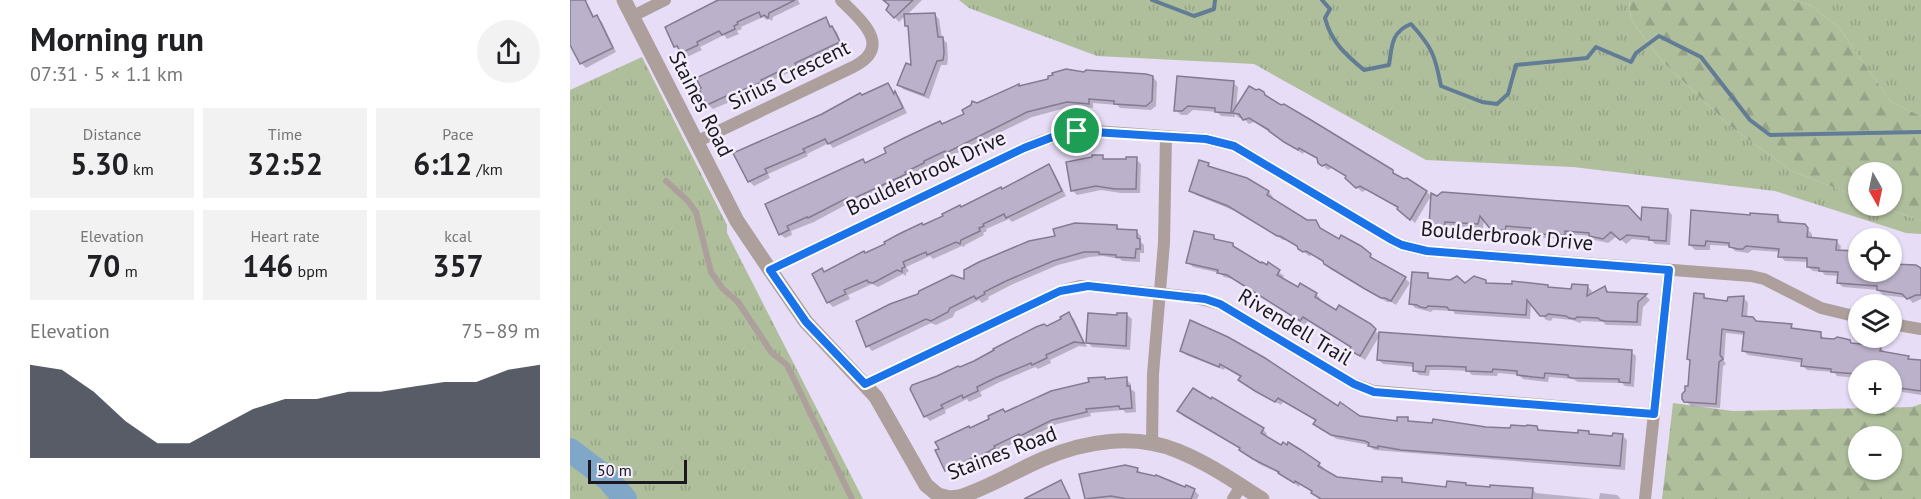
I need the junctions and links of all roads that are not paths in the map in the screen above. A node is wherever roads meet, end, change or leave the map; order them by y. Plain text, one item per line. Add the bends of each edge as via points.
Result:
1 (624, 0) edge
2 (665, 0) edge
3 (841, 0) edge
4 (633, 16) junction
5 (1166, 136) junction
6 (696, 142) junction
7 (666, 181) dead end
8 (770, 270) junction
9 (1669, 270) junction
10 (1159, 294) junction
11 (1848, 314) edge
12 (1902, 326) edge
13 (1921, 329) edge
14 (865, 384) junction
15 (1654, 414) junction
16 (1152, 444) junction
17 (1237, 493) edge
18 (852, 499) edge
19 (1262, 499) edge
20 (1645, 499) edge

1 - 4 street, Staines Road
2 - 4 street
3 - 6 street, Sirius Crescent via 870,32 873,44 868,57
4 - 6 street, Staines Road
5 - 8 street, Boulderbrook Drive via 1077,131 1047,139
5 - 9 street, Boulderbrook Drive via 1234,146 1392,240 1413,248
5 - 10 street
6 - 8 street, Staines Road via 737,221
7 - 18 lane via 696,212 716,280 738,302 772,353 788,365
8 - 14 street, Staines Road via 806,322
9 - 11 street, Boulderbrook Drive via 1764,279 1821,308
9 - 15 street
10 - 14 street, Rivendell Trail via 1088,286 1060,291
10 - 15 street, Rivendell Trail via 1220,304 1374,392
10 - 16 street
12 - 13 street
14 - 16 street, Staines Road via 898,432 922,479 945,497 966,495 1077,447 1121,441
15 - 20 street
16 - 17 street, Staines Road via 1179,451 1202,463
17 - 19 street, Staines Road

